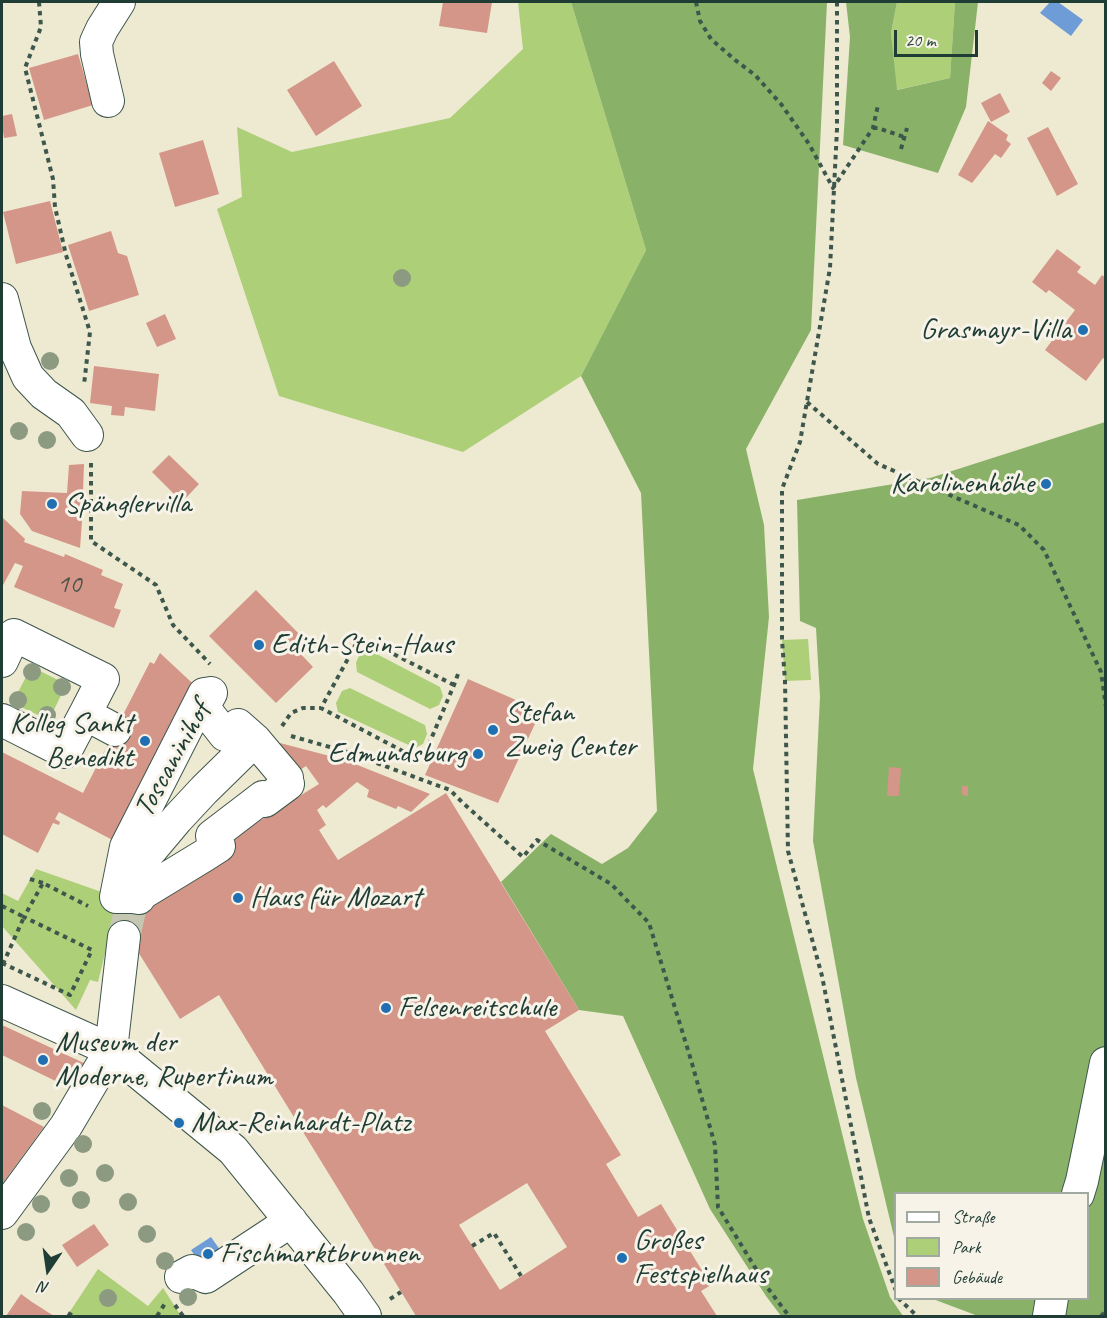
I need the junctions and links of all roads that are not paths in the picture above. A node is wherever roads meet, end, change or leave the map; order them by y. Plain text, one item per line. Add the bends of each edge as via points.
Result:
1 (119, 2) edge
2 (108, 101) dead end
3 (2, 299) edge
4 (87, 435) road end
5 (2, 661) edge
6 (85, 714) junction
7 (2, 720) edge
8 (115, 730) dead end
9 (268, 735) junction
10 (171, 760) junction
11 (204, 790) junction
12 (133, 897) junction
13 (110, 939) tunnel mouth
14 (2, 1001) edge
15 (111, 1050) junction
16 (1106, 1063) edge
17 (1079, 1192) edge
18 (2, 1213) edge
19 (291, 1221) junction
20 (175, 1287) road end
21 (1052, 1300) edge
22 (356, 1304) edge
23 (1049, 1317) edge

1 - 2 street via 96,42
3 - 4 street via 28,378 71,413
5 - 6 street via 14,635 103,679
6 - 7 street via 65,752
6 - 8 street
9 - 10 street, Toscaninihof via 238,725 225,735 203,707 211,693 204,694
9 - 11 street, Toscaninihof
9 - 12 street, Toscaninihof via 288,784 265,801 263,797 212,836 219,846 140,898
10 - 11 street
10 - 12 street, Toscaninihof via 126,847 116,897
11 - 12 street, Toscaninihof via 140,863
13 - 15 street
14 - 15 street
15 - 18 street via 66,1126
15 - 19 street via 233,1150
16 - 17 street
19 - 20 street via 206,1276 192,1271
19 - 22 street
21 - 23 street

